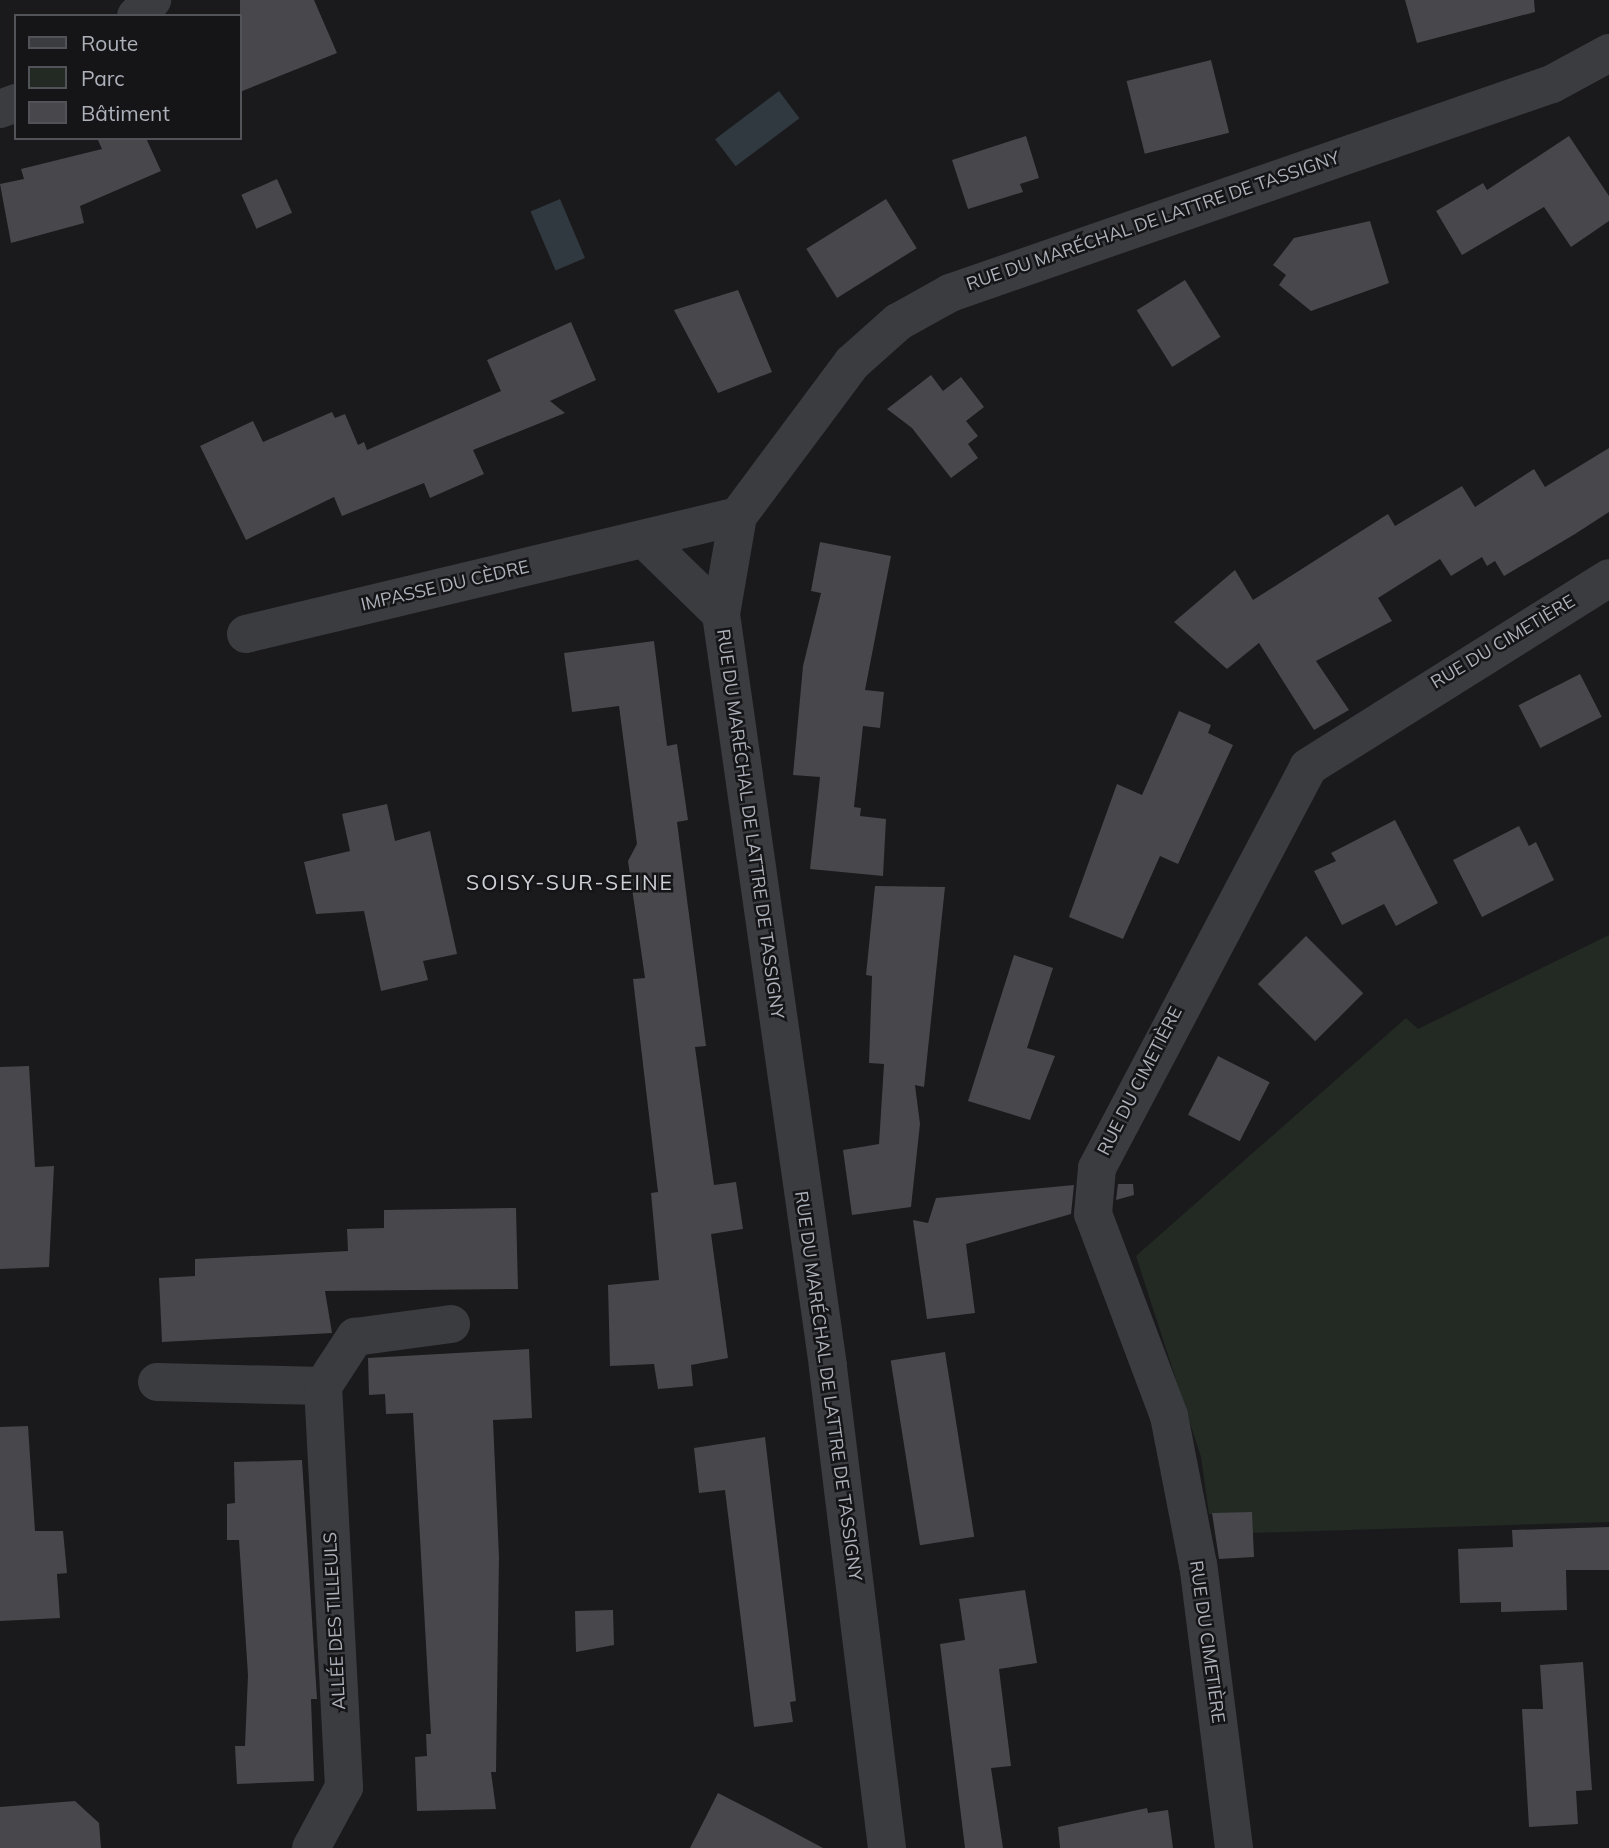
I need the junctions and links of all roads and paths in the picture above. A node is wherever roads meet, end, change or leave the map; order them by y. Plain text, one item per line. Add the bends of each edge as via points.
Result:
1 (152, 0) edge
2 (138, 14) edge
3 (1609, 53) edge
4 (738, 516) junction
5 (644, 539) junction
6 (1609, 578) edge
7 (721, 614) junction
8 (246, 634) dead end
9 (451, 1324) dead end
10 (157, 1382) dead end
11 (323, 1386) junction
12 (311, 1848) edge
13 (887, 1848) edge
14 (1234, 1848) edge

1 - 2 street
3 - 4 street, RUE DU MARÉCHAL DE LATTRE DE TASSIGNY via 1552,84 950,293 898,322 852,363
4 - 5 street, IMPASSE DU CÈDRE
4 - 7 street, RUE DU MARÉCHAL DE LATTRE DE TASSIGNY
5 - 7 street
5 - 8 street, IMPASSE DU CÈDRE
6 - 14 street, RUE DU CIMETIÈRE via 1308,767 1097,1168 1093,1214 1169,1416 1198,1565
7 - 13 street, RUE DU MARÉCHAL DE LATTRE DE TASSIGNY via 828,1366
9 - 11 street via 355,1337
10 - 11 street
11 - 12 street, ALLÉE DES TILLEULS via 344,1787

